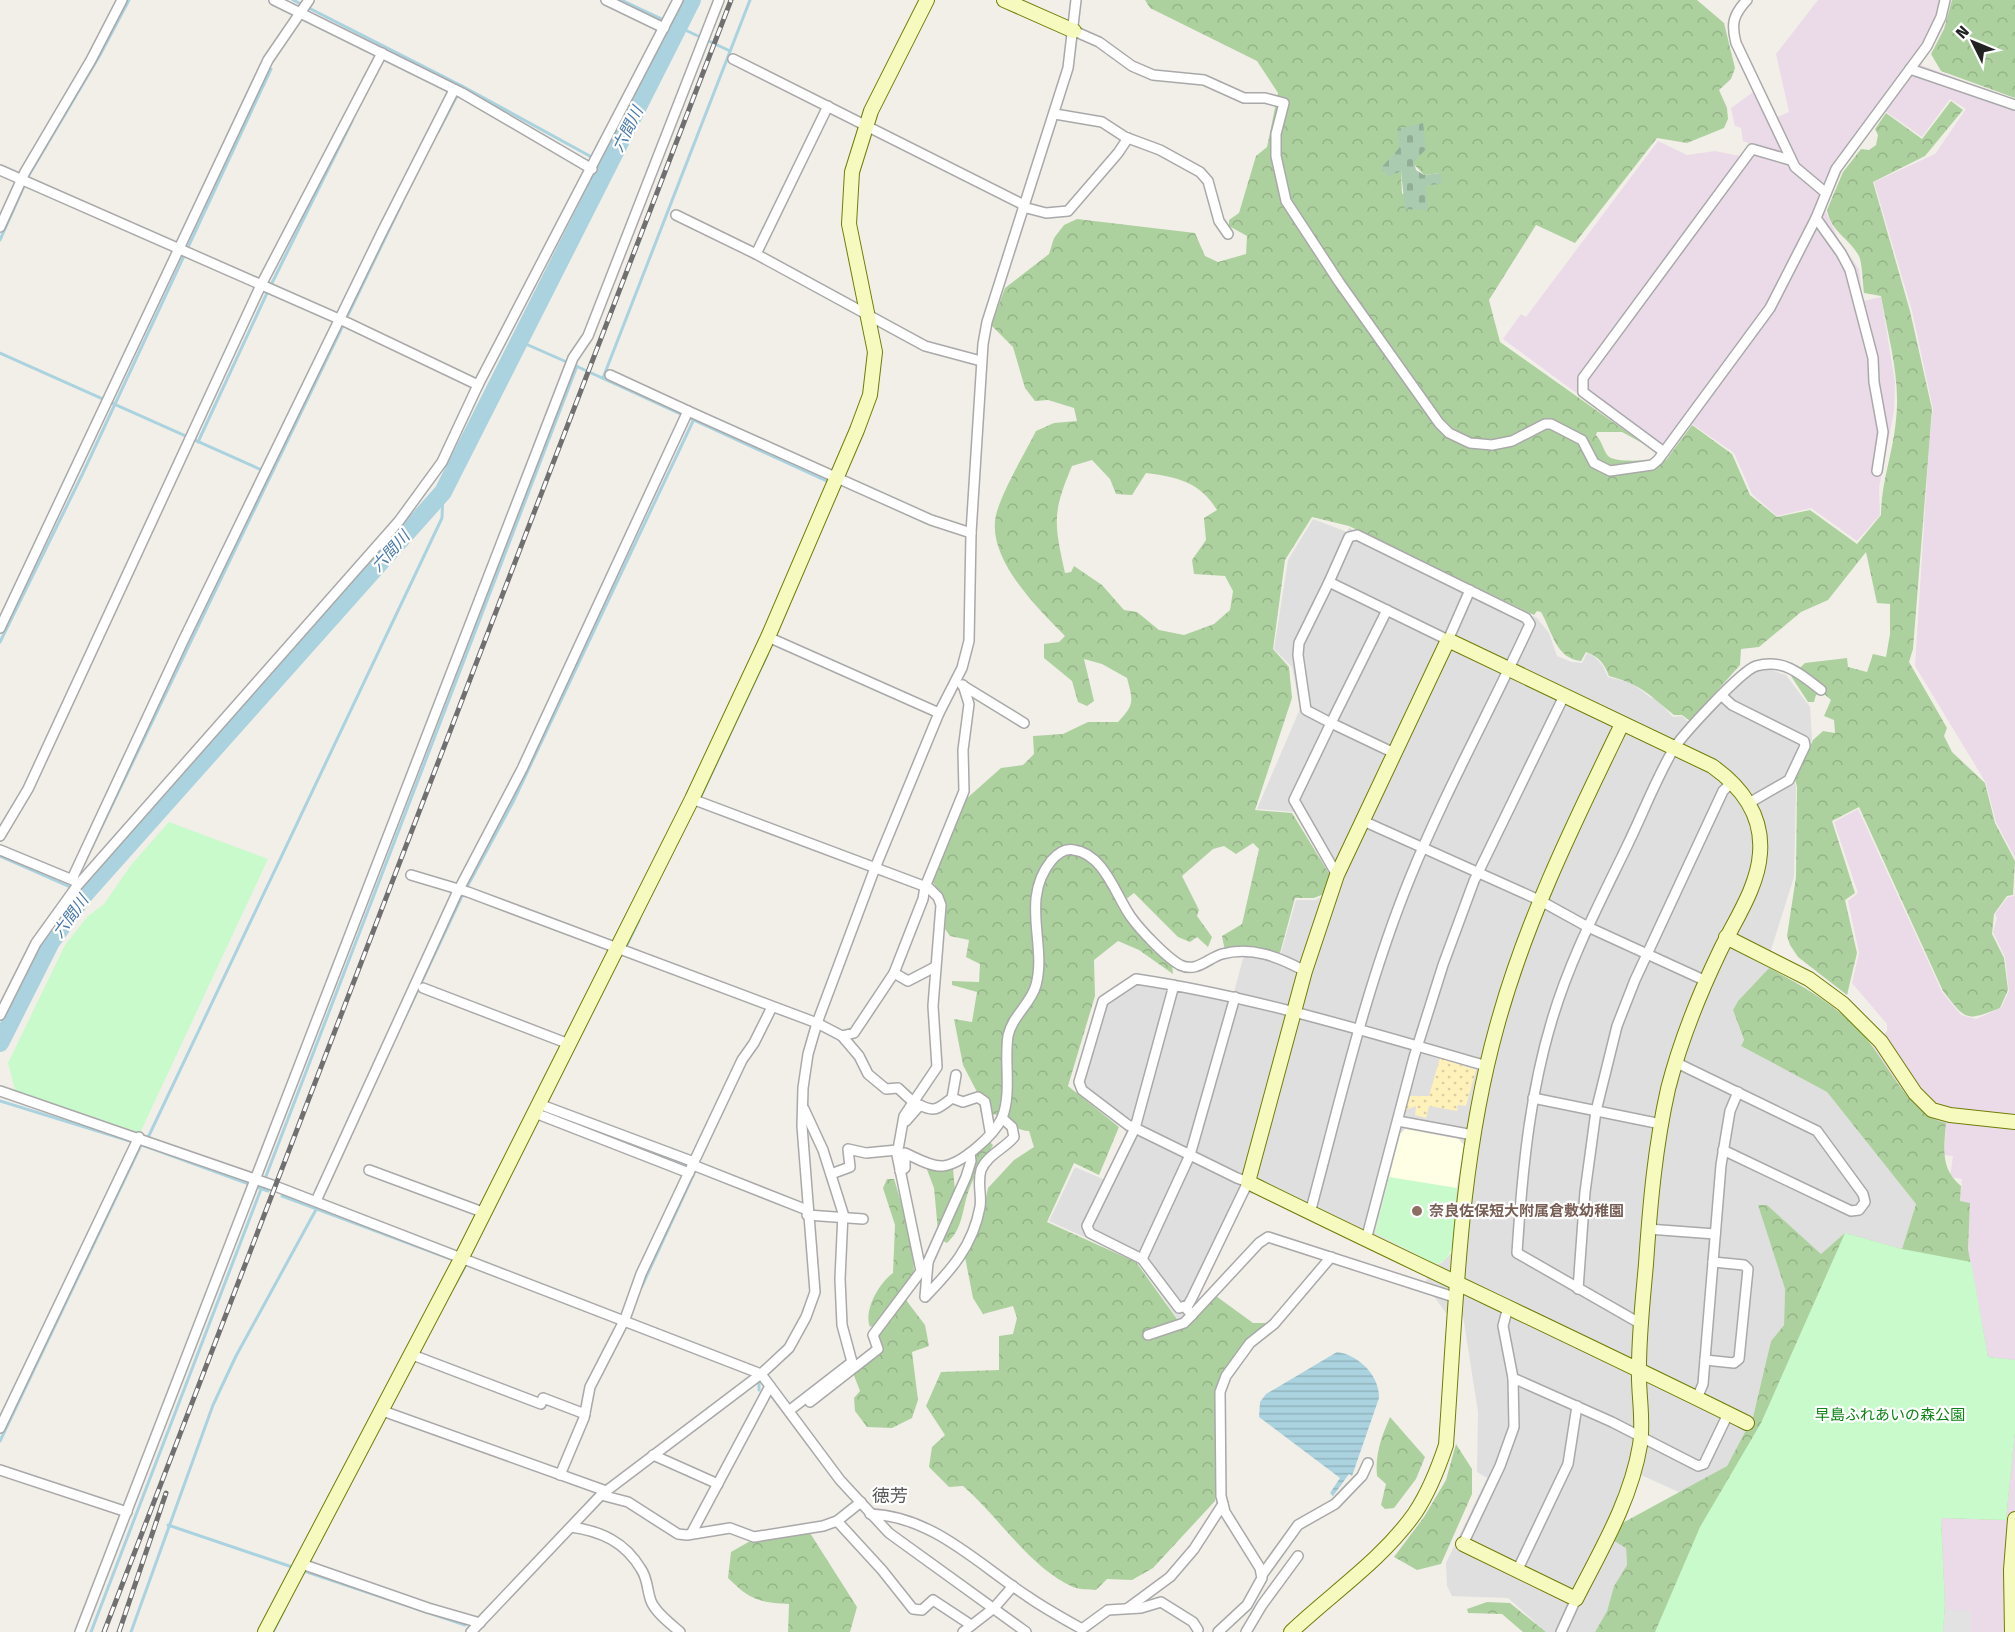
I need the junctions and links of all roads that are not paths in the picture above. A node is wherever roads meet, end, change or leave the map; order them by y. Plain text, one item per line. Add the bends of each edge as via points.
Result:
1 (122, 0) edge
2 (274, 0) edge
3 (606, 0) edge
4 (678, 0) edge
5 (719, 0) edge
6 (927, 0) edge
7 (1004, 0) edge
8 (1076, 0) edge
9 (1747, 0) edge
10 (1945, 0) edge
11 (305, 6) edge
12 (666, 24) junction
13 (1074, 31) junction
14 (382, 53) junction
15 (733, 59) dead end
16 (1910, 69) junction
17 (457, 91) junction
18 (2015, 105) edge
19 (828, 106) junction
20 (1055, 114) junction
21 (865, 125) junction
22 (1128, 138) junction
23 (1790, 160) junction
24 (595, 163) junction
25 (0, 170) edge
26 (26, 181) junction
27 (1826, 193) junction
28 (1024, 206) junction
29 (676, 215) dead end
30 (1816, 218) junction
31 (0, 227) edge
32 (1228, 234) dead end
33 (183, 251) junction
34 (756, 254) junction
35 (261, 285) junction
36 (868, 314) junction
37 (344, 321) junction
38 (981, 361) junction
39 (610, 375) dead end
40 (478, 385) junction
41 (686, 415) junction
42 (1664, 452) junction
43 (1877, 471) dead end
44 (835, 482) junction
45 (971, 533) junction
46 (1329, 582) junction
47 (1470, 590) junction
48 (1387, 610) junction
49 (0, 628) edge
50 (772, 639) junction
51 (1448, 640) junction
52 (1509, 670) junction
53 (959, 683) junction
54 (1821, 690) dead end
55 (1564, 696) junction
56 (1722, 696) junction
57 (939, 713) junction
58 (1023, 723) dead end
59 (1331, 723) junction
60 (1622, 724) junction
61 (1674, 749) junction
62 (1394, 753) junction
63 (1732, 782) junction
64 (696, 801) junction
65 (1749, 803) junction
66 (1361, 820) junction
67 (0, 836) edge
68 (1424, 848) junction
69 (0, 850) edge
70 (875, 868) junction
71 (1478, 873) junction
72 (411, 875) dead end
73 (1337, 875) junction
74 (75, 884) junction
75 (925, 887) junction
76 (463, 892) junction
77 (1539, 900) junction
78 (1588, 927) junction
79 (1726, 937) junction
80 (622, 950) junction
81 (1647, 954) junction
82 (935, 968) junction
83 (1305, 971) junction
84 (894, 973) junction
85 (1706, 981) junction
86 (1174, 985) junction
87 (423, 988) dead end
88 (1235, 997) junction
89 (772, 1007) junction
90 (1293, 1012) junction
91 (0, 1015) edge
92 (817, 1023) junction
93 (1360, 1030) junction
94 (842, 1036) junction
95 (569, 1044) junction
96 (1418, 1047) junction
97 (1675, 1062) junction
98 (1487, 1066) junction
99 (956, 1075) dead end
100 (0, 1091) edge
101 (1738, 1092) junction
102 (952, 1098) junction
103 (1533, 1098) junction
104 (913, 1102) junction
105 (802, 1104) junction
106 (541, 1110) junction
107 (1596, 1111) junction
108 (1002, 1118) junction
109 (1398, 1121) junction
110 (2015, 1122) edge
111 (1661, 1124) junction
112 (901, 1128) junction
113 (1135, 1128) junction
114 (990, 1131) junction
115 (1473, 1135) junction
116 (141, 1141) junction
117 (897, 1150) junction
118 (1723, 1150) junction
119 (970, 1153) junction
120 (1191, 1155) junction
121 (692, 1167) junction
122 (369, 1170) dead end
123 (900, 1171) junction
124 (831, 1174) junction
125 (1248, 1182) junction
126 (259, 1184) junction
127 (319, 1202) junction
128 (485, 1213) junction
129 (807, 1213) junction
130 (1310, 1213) junction
131 (843, 1218) junction
132 (863, 1219) dead end
133 (1648, 1229) junction
134 (1715, 1234) junction
135 (1366, 1240) junction
136 (462, 1257) junction
137 (1331, 1257) junction
138 (1142, 1258) junction
139 (928, 1262) junction
140 (1713, 1262) junction
141 (921, 1271) junction
142 (1578, 1289) junction
143 (1457, 1292) junction
144 (1185, 1307) junction
145 (1508, 1307) junction
146 (1192, 1315) junction
147 (625, 1319) junction
148 (1641, 1324) junction
149 (1148, 1335) dead end
150 (414, 1356) junction
151 (1705, 1360) junction
152 (1639, 1370) junction
153 (761, 1374) junction
154 (1513, 1378) junction
155 (770, 1386) junction
156 (1697, 1398) junction
157 (1577, 1406) junction
158 (385, 1411) junction
159 (792, 1413) junction
160 (585, 1414) junction
161 (1728, 1414) junction
162 (1747, 1423) dead end
163 (0, 1428) edge
164 (1641, 1437) junction
165 (653, 1455) junction
166 (1368, 1463) dead end
167 (0, 1470) edge
168 (560, 1474) junction
169 (718, 1484) junction
170 (603, 1493) junction
171 (861, 1502) junction
172 (1223, 1504) junction
173 (127, 1512) junction
174 (870, 1514) junction
175 (2015, 1519) edge
176 (837, 1521) junction
177 (571, 1527) junction
178 (691, 1534) junction
179 (1462, 1544) joint
180 (1298, 1556) dead end
181 (301, 1566) junction
182 (1517, 1571) junction
183 (1262, 1575) junction
184 (1013, 1586) junction
185 (1576, 1599) junction
186 (994, 1608) junction
187 (1128, 1608) junction
188 (480, 1623) junction
189 (971, 1625) junction
190 (1198, 1630) dead end
191 (1082, 1631) edge
192 (80, 1632) edge
193 (265, 1632) edge
194 (471, 1632) edge
195 (680, 1632) edge
196 (963, 1632) edge
197 (1026, 1632) edge
198 (1218, 1632) edge
199 (1246, 1632) edge
200 (1291, 1632) edge
201 (1561, 1632) edge
202 (2012, 1632) edge

1 - 26 street
2 - 11 street
3 - 12 street
4 - 12 street
5 - 126 street via 588,336 573,358
6 - 21 street
7 - 13 street
8 - 13 street
9 - 23 street via 1734,14 1736,43
10 - 16 street via 1936,29
11 - 14 street
11 - 33 street via 268,60
12 - 24 street
13 - 20 street
13 - 42 street via 1153,75 1204,80 1244,98 1284,103 1276,134 1276,156 1286,201 1403,374 1449,433 1470,443 1501,444 1551,424 1582,440 1594,463 1610,471 1652,465
14 - 17 street
14 - 35 street
15 - 19 street
16 - 18 street
16 - 27 street via 1836,169
17 - 24 street
17 - 37 street via 401,192
19 - 21 street
19 - 34 street
20 - 22 street via 1102,122
20 - 28 street
21 - 28 street
21 - 36 street via 852,172 849,224
22 - 28 street via 1068,212 1046,213
22 - 32 street via 1200,172 1208,181 1219,221
23 - 27 street
23 - 42 street via 1752,149 1583,378 1583,392
24 - 40 street
25 - 26 street
26 - 31 street
26 - 33 street
27 - 30 street
28 - 38 street via 987,322
29 - 34 street
30 - 42 street via 1770,308
30 - 43 street via 1851,270 1874,358 1883,432
33 - 35 street
33 - 49 street
34 - 36 street
35 - 37 street
35 - 67 street via 28,789
36 - 38 street via 925,346
36 - 44 street via 875,352 870,395
37 - 40 street
37 - 74 street via 183,641
38 - 45 street
39 - 41 street
40 - 74 street via 442,462 399,521
41 - 44 street
41 - 76 street
44 - 45 street
44 - 50 street
45 - 53 street via 969,641
46 - 47 street via 1349,537 1357,535
46 - 48 street
46 - 59 street via 1299,643 1298,656 1306,710
47 - 51 street
47 - 52 street via 1526,618 1530,624
48 - 51 street
48 - 59 street
50 - 57 street
50 - 64 street
51 - 52 street
51 - 62 street
52 - 55 street
52 - 68 street
53 - 57 street
53 - 58 street
53 - 75 street via 969,704 963,750 964,791
54 - 56 street via 1796,670 1766,665 1746,671
55 - 60 street
55 - 71 street
56 - 61 street
56 - 65 street via 1732,705 1803,741 1805,746 1789,780
57 - 70 street
59 - 62 street
59 - 73 street via 1294,800
60 - 61 street
60 - 77 street
61 - 63 street via 1712,766
61 - 78 street
62 - 66 street
63 - 65 street
63 - 81 street via 1724,791
64 - 70 street
64 - 80 street
65 - 79 street via 1758,828 1759,864
66 - 68 street
66 - 73 street
68 - 71 street
68 - 93 street via 1394,919
69 - 74 street
70 - 75 street
70 - 92 street
71 - 77 street
71 - 96 street via 1443,965
72 - 76 street
73 - 83 street
74 - 91 street via 36,943
75 - 82 street via 938,897 941,905
75 - 84 street
76 - 80 street
76 - 127 street
77 - 78 street
77 - 98 street via 1514,968
78 - 81 street
78 - 103 street via 1552,1020
79 - 85 street
79 - 110 street via 1809,979 1843,1004 1881,1042 1915,1093 1932,1110
80 - 89 street
80 - 95 street
81 - 85 street
81 - 107 street via 1617,1026
82 - 84 street via 908,981
82 - 104 street via 933,1006 938,1067
83 - 90 street
83 - 108 street via 1278,957 1257,952 1222,954 1196,967 1181,965 1132,919 1094,859 1074,850 1060,852 1048,864 1036,895 1036,984 1009,1032
84 - 94 street via 854,1033
85 - 97 street
86 - 88 street
86 - 113 street
86 - 113 street via 1136,979 1103,1001 1079,1082 1082,1090
87 - 95 street
88 - 90 street
88 - 120 street
89 - 92 street
89 - 121 street via 742,1060
90 - 93 street
90 - 125 street
92 - 94 street
92 - 105 street via 808,1054
93 - 96 street
93 - 130 street
94 - 104 street via 868,1074 886,1089 898,1088
95 - 106 street
96 - 98 street
96 - 109 street
97 - 101 street
97 - 111 street
98 - 115 street
99 - 102 street
100 - 116 street
101 - 118 street
101 - 118 street via 1817,1131 1865,1202 1859,1210 1851,1211
102 - 112 street via 938,1110 930,1111 920,1105
102 - 114 street via 963,1102 978,1097 985,1102
103 - 107 street
103 - 142 street via 1521,1183 1517,1253
104 - 112 street
105 - 124 street
105 - 129 street
106 - 121 street
106 - 128 street
107 - 111 street
107 - 142 street
108 - 114 street
108 - 139 street via 1012,1126 1014,1137 981,1170 979,1211 969,1243 952,1269 925,1297
109 - 115 street
109 - 135 street
111 - 133 street
112 - 117 street
113 - 120 street
113 - 138 street via 1087,1226 1090,1233
114 - 119 street
115 - 143 street
116 - 126 street
116 - 163 street
117 - 123 street
117 - 124 street via 866,1153 848,1149 850,1167
118 - 134 street
119 - 123 street via 944,1166 905,1153 905,1168
119 - 139 street via 972,1161 966,1177
120 - 125 street
120 - 138 street
121 - 129 street
121 - 147 street via 641,1274
122 - 128 street
123 - 141 street
124 - 131 street
125 - 130 street
125 - 144 street
126 - 127 street
126 - 173 street
127 - 136 street
128 - 136 street
129 - 131 street
129 - 153 street via 815,1292 789,1348
130 - 135 street
131 - 132 street
131 - 159 street via 842,1325 852,1362
133 - 134 street
133 - 148 street
134 - 140 street
135 - 143 street
136 - 147 street
136 - 150 street
137 - 143 street
137 - 146 street via 1268,1237
137 - 172 street via 1274,1324 1250,1343 1226,1376 1220,1392
138 - 144 street via 1175,1306
139 - 141 street
140 - 151 street
140 - 151 street via 1744,1265 1748,1269 1739,1359 1734,1363
141 - 159 street via 873,1335 878,1349
142 - 148 street
143 - 145 street
143 - 200 street via 1446,1445 1426,1494 1380,1554
144 - 146 street
145 - 152 street
145 - 154 street via 1503,1326
146 - 149 street via 1184,1323
147 - 153 street
147 - 160 street via 590,1387
148 - 152 street
150 - 158 street
150 - 160 street via 541,1404 543,1398
151 - 156 street
152 - 156 street
152 - 164 street
153 - 155 street
153 - 165 street
154 - 157 street
154 - 179 street via 1514,1427 1509,1446
155 - 159 street
155 - 169 street
156 - 161 street
157 - 164 street
157 - 182 street via 1566,1470
158 - 168 street
158 - 181 street
159 - 171 street via 840,1480
160 - 168 street
161 - 162 street
161 - 164 street via 1704,1464 1698,1466
164 - 185 street via 1629,1488
165 - 169 street
165 - 170 street
166 - 183 street via 1362,1476 1335,1504 1298,1526
167 - 173 street
168 - 170 street
169 - 178 street
170 - 177 street
170 - 178 street via 628,1502 678,1534
171 - 174 street
171 - 176 street
172 - 183 street
172 - 187 street via 1170,1577
173 - 192 street
174 - 184 street via 909,1519 955,1545
174 - 186 street via 889,1533
175 - 202 street
176 - 178 street via 754,1537 730,1528
176 - 189 street via 913,1610 922,1610 933,1600
177 - 188 street
177 - 195 street via 597,1530 630,1556 642,1570 651,1602
179 - 182 street
180 - 199 street
181 - 188 street
181 - 193 street
182 - 185 street
183 - 198 street via 1260,1586 1247,1605
184 - 186 street
184 - 191 street
185 - 201 street
186 - 189 street
186 - 197 street
187 - 190 street via 1161,1602 1193,1622
187 - 191 street via 1108,1610
188 - 194 street
189 - 196 street

